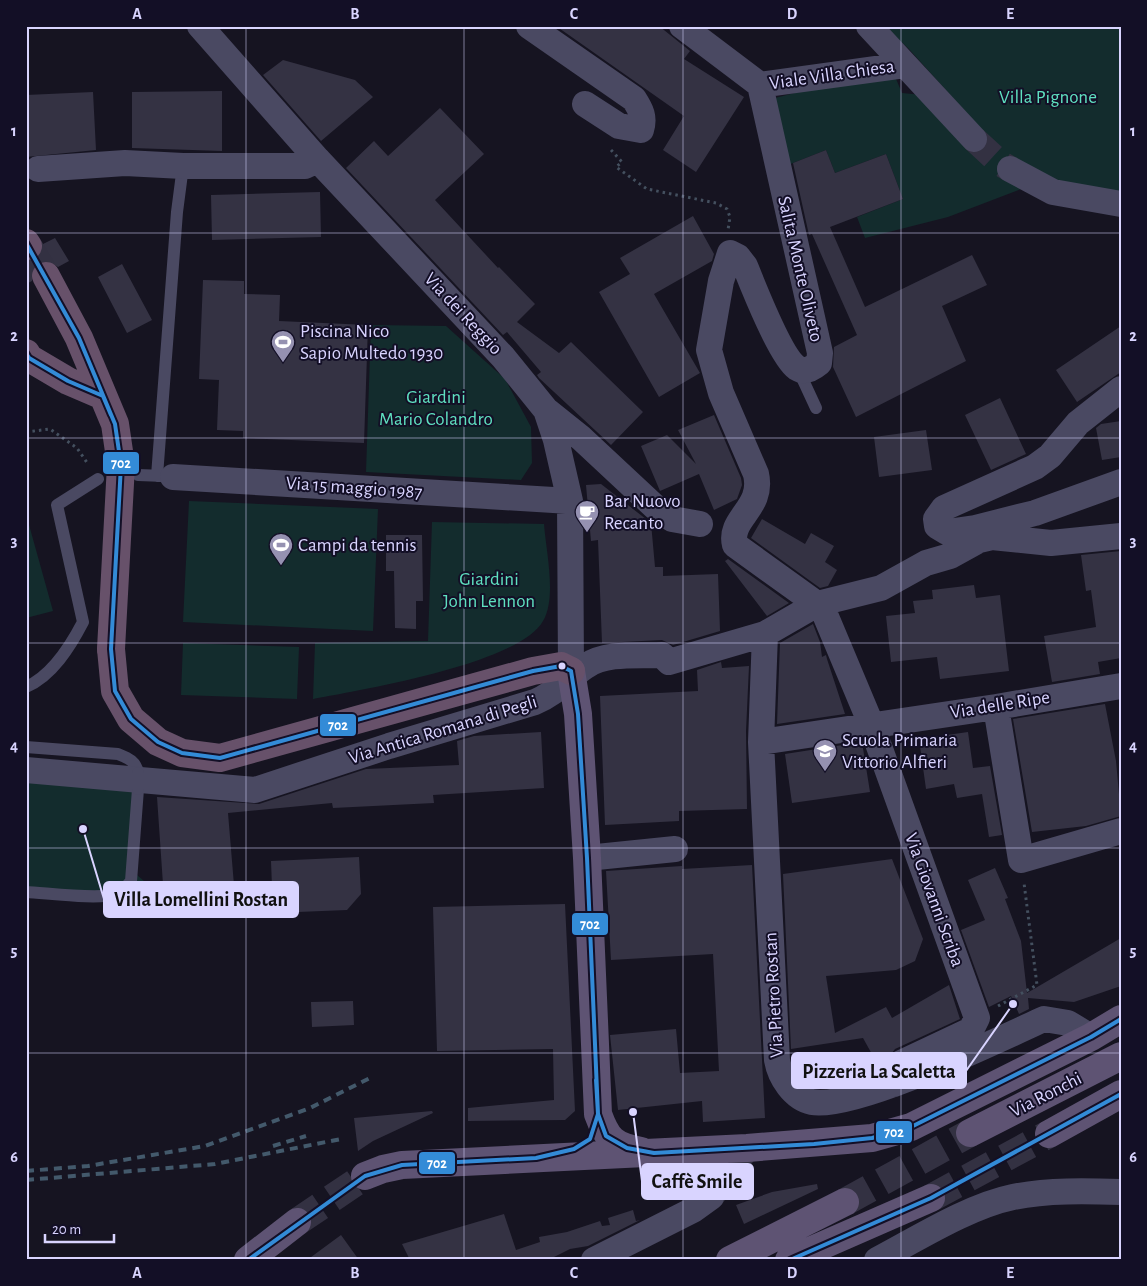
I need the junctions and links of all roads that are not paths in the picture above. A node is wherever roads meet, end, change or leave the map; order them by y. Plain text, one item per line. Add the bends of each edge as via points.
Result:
1 (200, 26) edge
2 (529, 26) edge
3 (682, 26) edge
4 (869, 26) edge
5 (905, 65) junction
6 (760, 85) junction
7 (585, 104) dead end
8 (974, 138) tunnel mouth
9 (318, 160) junction
10 (183, 166) junction
11 (38, 168) dead end
12 (1010, 169) tunnel mouth
13 (1121, 204) edge
14 (46, 276) tunnel mouth
15 (26, 353) edge
16 (797, 368) junction
17 (1121, 389) edge
18 (103, 396) junction
19 (816, 408) dead end
20 (546, 410) junction
21 (129, 470) junction
22 (165, 477) junction
23 (98, 479) road end
24 (1121, 482) edge
25 (570, 501) junction
26 (700, 524) dead end
27 (1121, 536) edge
28 (817, 604) junction
29 (765, 634) junction
30 (572, 674) junction
31 (1121, 686) edge
32 (26, 687) edge
33 (996, 707) junction
34 (871, 724) junction
35 (761, 742) junction
36 (26, 747) edge
37 (26, 770) edge
38 (1121, 830) edge
39 (675, 849) dead end
40 (587, 858) junction
41 (26, 892) edge
42 (1121, 1019) edge
43 (1091, 1036) junction
44 (1121, 1056) edge
45 (1121, 1078) edge
46 (894, 1084) junction
47 (1121, 1094) edge
48 (1090, 1109) junction
49 (598, 1114) junction
50 (970, 1133) tunnel mouth
51 (1049, 1134) tunnel mouth
52 (654, 1153) junction
53 (536, 1158) junction
54 (365, 1176) tunnel mouth
55 (1121, 1192) edge
56 (711, 1197) tunnel mouth
57 (931, 1198) tunnel mouth
58 (845, 1202) tunnel mouth
59 (297, 1222) tunnel mouth
60 (248, 1260) edge
61 (594, 1260) edge
62 (730, 1260) edge
63 (789, 1260) edge
64 (876, 1260) edge

1 - 9 street, Via dei Reggio
2 - 7 street via 634,99 644,120 641,130 619,126
3 - 6 street
4 - 5 street, Viale Villa Chiesa
5 - 6 street, Viale Villa Chiesa
5 - 8 street, Viale Villa Chiesa
6 - 16 street, Salita Monte Oliveto via 820,353 819,363 813,368
9 - 10 street via 305,166
9 - 20 street, Via dei Reggio via 503,357
10 - 11 street via 125,163
10 - 22 lane via 177,212
12 - 13 street via 1053,192
14 - 18 highway via 79,338
15 - 18 highway via 68,381
16 - 19 lane
16 - 28 street, Salita Monte Oliveto via 786,353 745,266 730,253 721,281 709,350 721,393 759,486 733,537 735,544
17 - 24 street via 1078,423 1050,456 1035,467 944,508 936,519 937,526 947,532 975,528 1035,513
18 - 21 highway
20 - 25 street, Via dei Reggio
20 - 26 street via 655,507 672,519
21 - 22 lane, Via 15 maggio 1987
21 - 30 highway, bridge via 111,649 115,691 131,719 166,746 182,753 220,758 546,668 561,666
22 - 25 street, Via 15 maggio 1987
23 - 32 lane via 57,505 83,622 70,646 39,682
25 - 30 street, Via dei Reggio
27 - 28 street, Via Antica Romana di Pegli via 1051,543 985,538 950,556 926,563 882,588
28 - 29 street, Via Antica Romana di Pegli
28 - 34 street, Via Giovanni Scriba via 830,622
29 - 30 street, Via Antica Romana di Pegli via 669,662 662,655 613,657
29 - 35 street, Via Pietro Rostan
30 - 37 street, Via Antica Romana di Pegli via 552,695 535,702 255,790
30 - 40 main road via 578,714
31 - 33 street, Via delle Ripe
33 - 34 street, Via delle Ripe
33 - 38 street via 1021,860
34 - 35 street, Via delle Ripe
34 - 46 street, Via Giovanni Scriba via 977,1018 971,1030 901,1063
35 - 46 street, Via Pietro Rostan via 780,1074 794,1092 810,1102 823,1103
36 - 41 lane, bridge via 118,754 132,759 138,773 131,881 124,889 100,896
39 - 40 street
40 - 49 main road
42 - 43 main road
43 - 46 street, Via Pietro Rostan via 1068,1023 1044,1019
43 - 52 main road via 911,1127 872,1138
44 - 50 main road, Via Ronchi
45 - 48 main road
47 - 48 main road
48 - 51 main road
49 - 52 main road via 606,1136 627,1148
49 - 53 main road via 590,1138 574,1149
52 - 53 main road
53 - 54 main road via 402,1165
55 - 64 street via 1082,1191 1013,1197 974,1210
56 - 61 street via 693,1210
57 - 63 main road
58 - 62 main road
59 - 60 main road

